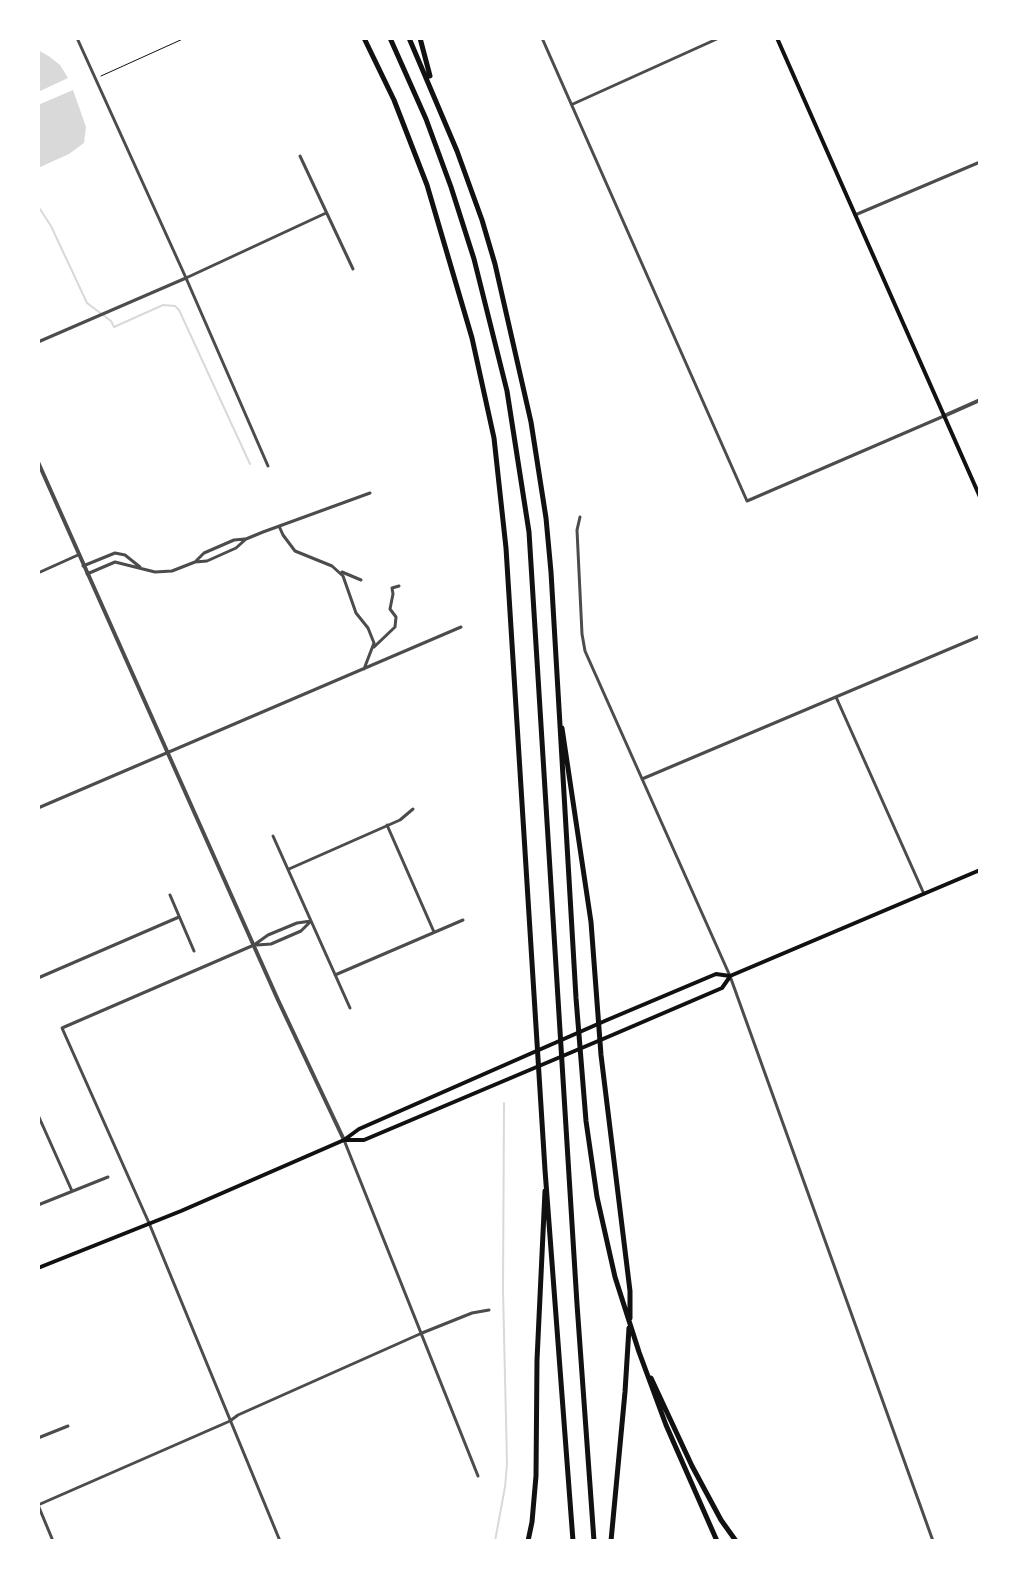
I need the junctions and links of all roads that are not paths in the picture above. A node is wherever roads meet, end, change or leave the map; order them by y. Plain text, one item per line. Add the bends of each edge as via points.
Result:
1 (77, 38) edge
2 (364, 38) edge
3 (390, 38) edge
4 (409, 38) edge
5 (420, 38) edge
6 (542, 38) edge
7 (719, 38) edge
8 (777, 38) edge
9 (435, 96) junction
10 (572, 104) junction
11 (300, 156) dead end
12 (980, 162) edge
13 (326, 213) junction
14 (855, 215) junction
15 (353, 269) dead end
16 (186, 278) junction
17 (38, 342) edge
18 (980, 400) edge
19 (944, 416) junction
20 (38, 462) edge
21 (268, 466) dead end
22 (370, 493) dead end
23 (980, 497) edge
24 (580, 517) dead end
25 (279, 526) junction
26 (246, 539) junction
27 (78, 555) junction
28 (195, 562) junction
29 (83, 566) junction
30 (141, 568) junction
31 (339, 570) junction
32 (38, 573) edge
33 (87, 574) junction
34 (361, 580) dead end
35 (399, 586) dead end
36 (461, 627) dead end
37 (980, 636) edge
38 (372, 650) junction
39 (364, 670) junction
40 (836, 697) junction
41 (558, 699) junction
42 (168, 752) junction
43 (642, 779) junction
44 (38, 808) edge
45 (413, 809) dead end
46 (387, 825) junction
47 (273, 836) dead end
48 (289, 869) junction
49 (980, 870) edge
50 (924, 894) junction
51 (170, 895) dead end
52 (179, 917) junction
53 (463, 920) dead end
54 (311, 921) junction
55 (434, 932) junction
56 (254, 945) junction
57 (194, 951) dead end
58 (334, 975) junction
59 (730, 976) junction
60 (38, 978) edge
61 (350, 1008) dead end
62 (38, 1115) edge
63 (344, 1140) junction
64 (545, 1170) junction
65 (108, 1177) dead end
66 (72, 1191) junction
67 (38, 1205) edge
68 (149, 1223) junction
69 (38, 1268) edge
70 (489, 1310) dead end
71 (422, 1333) junction
72 (639, 1352) junction
73 (230, 1421) junction
74 (68, 1426) dead end
75 (38, 1438) edge
76 (478, 1476) dead end
77 (38, 1505) edge
78 (53, 1541) edge
79 (280, 1541) edge
80 (528, 1541) edge
81 (573, 1541) edge
82 (594, 1541) edge
83 (611, 1541) edge
84 (717, 1541) edge
85 (736, 1541) edge
86 (933, 1541) edge

1 - 16 street
2 - 64 highway via 394,100 436,213 494,438 506,548
3 - 82 highway via 426,119 474,259 507,391 529,532
4 - 9 highway
5 - 9 highway
6 - 10 street
7 - 10 street
8 - 14 main road
9 - 41 highway via 482,220 521,371 546,518
10 - 19 street via 747,501
11 - 13 street
12 - 14 street
13 - 15 street
13 - 16 street
14 - 19 main road
16 - 17 street
16 - 21 street
18 - 19 street
19 - 23 main road
20 - 27 street
22 - 25 street
24 - 43 street via 585,651
25 - 26 street
25 - 31 street via 295,551
26 - 28 street via 236,548
26 - 28 street via 204,553
27 - 29 street
27 - 32 street
28 - 30 street via 163,573
29 - 30 street via 119,553
29 - 33 street
30 - 33 street via 115,562
31 - 34 street
31 - 38 street via 372,638
33 - 42 street
35 - 38 street via 392,588 395,627
36 - 39 street
37 - 40 street
38 - 39 street
39 - 42 street
40 - 43 street
40 - 50 street
41 - 72 highway via 586,1121 609,1250
41 - 83 highway via 587,885 630,1291
42 - 44 street
42 - 56 street
43 - 59 street
45 - 46 street
46 - 48 street
46 - 55 street
47 - 48 street
48 - 54 street
49 - 50 main road
50 - 59 main road
51 - 52 street
52 - 57 street
52 - 60 street
53 - 55 street
54 - 56 street
54 - 56 street via 271,944
54 - 58 street
55 - 58 street
56 - 63 street
56 - 68 street via 62,1028
58 - 61 street
59 - 63 main road via 716,974 607,1020
59 - 63 main road via 722,988 509,1079 364,1140
59 - 86 street
62 - 66 street
63 - 68 main road
63 - 71 street
64 - 80 highway via 536,1476
64 - 81 highway
65 - 66 street
66 - 67 street
68 - 69 main road
68 - 73 street
70 - 71 street
71 - 73 street
71 - 76 street
72 - 84 highway
72 - 85 highway via 692,1466
73 - 77 street
73 - 79 street
74 - 75 street
77 - 78 street

